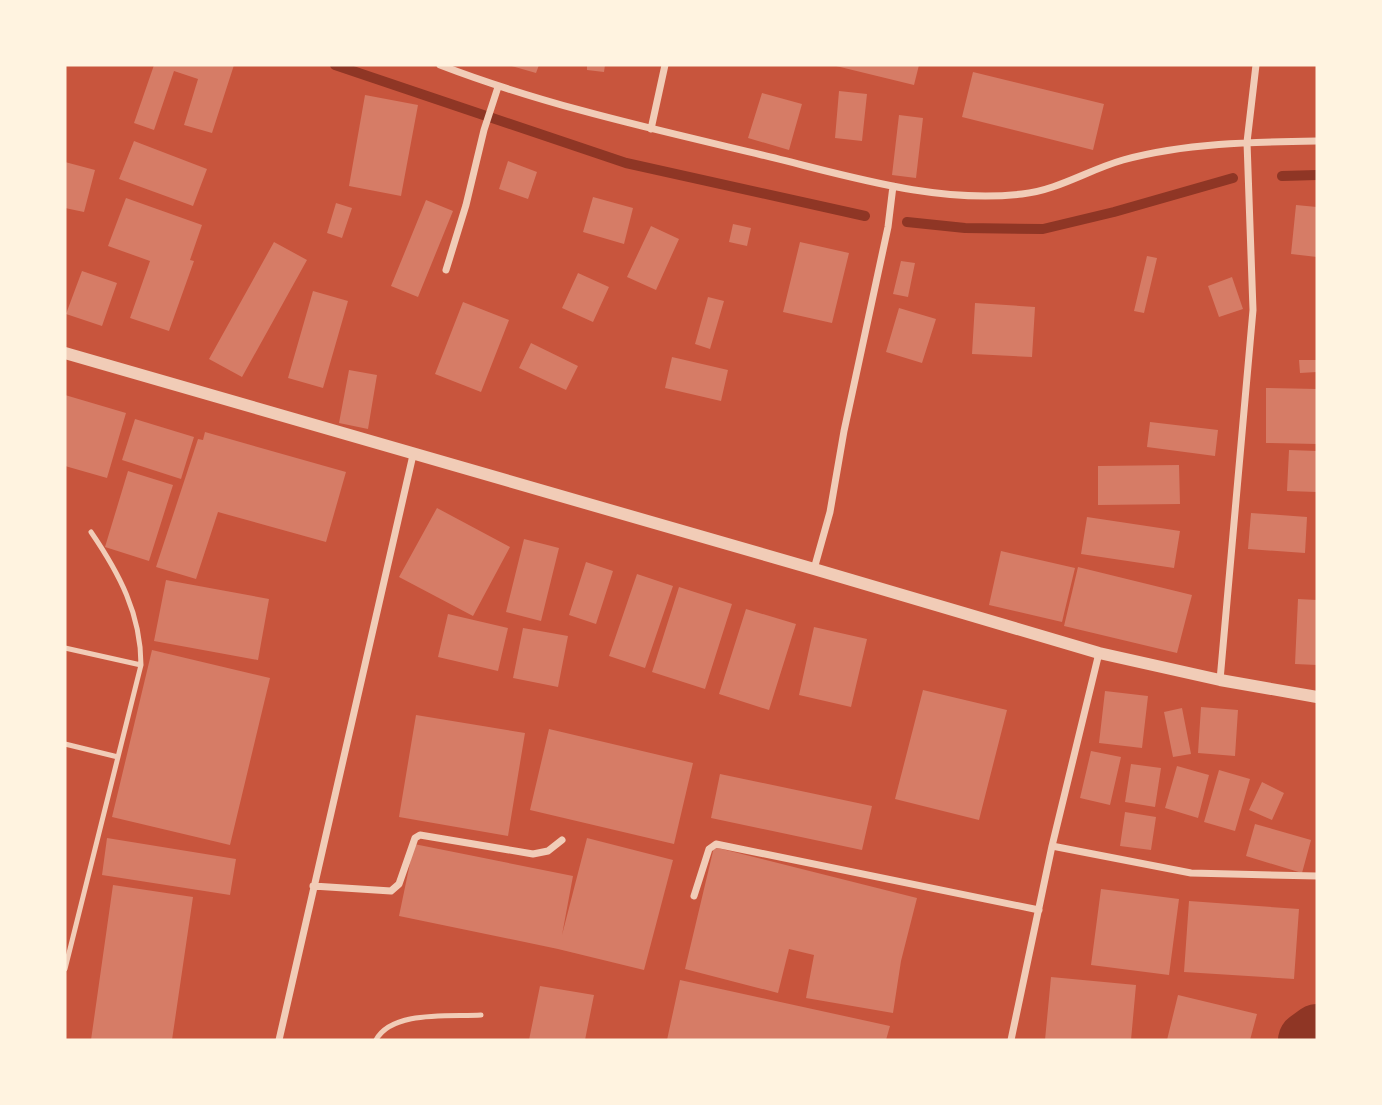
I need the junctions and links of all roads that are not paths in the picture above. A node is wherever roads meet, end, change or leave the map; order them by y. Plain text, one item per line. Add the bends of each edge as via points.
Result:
1 (440, 65) edge
2 (665, 65) edge
3 (1256, 65) edge
4 (498, 87) junction
5 (651, 129) junction
6 (1317, 141) edge
7 (1247, 142) junction
8 (893, 186) junction
9 (446, 270) dead end
10 (65, 353) edge
11 (412, 455) junction
12 (91, 532) dead end
13 (814, 569) junction
14 (65, 648) edge
15 (1099, 653) junction
16 (141, 665) junction
17 (1220, 680) junction
18 (1317, 696) edge
19 (65, 744) edge
20 (118, 757) junction
21 (562, 840) dead end
22 (1052, 846) junction
23 (1317, 876) edge
24 (313, 886) junction
25 (694, 896) dead end
26 (1039, 910) junction
27 (65, 969) edge
28 (481, 1015) dead end
29 (279, 1040) edge
30 (376, 1040) edge
31 (1011, 1040) edge

1 - 4 street
2 - 5 street
3 - 7 street
4 - 5 street
4 - 9 street
5 - 8 street
6 - 7 street
7 - 8 street via 1160,151 1023,194 968,196
7 - 17 street via 1253,310
8 - 13 street via 830,512
10 - 11 street
11 - 13 street
11 - 24 street
12 - 16 lane via 121,579 140,637
13 - 15 street
14 - 16 lane
15 - 17 street
15 - 22 street
16 - 20 lane
17 - 18 street
19 - 20 lane
20 - 27 lane
21 - 24 street via 548,851 533,854 420,835 399,884 391,891
22 - 23 street via 1191,873
22 - 26 street
24 - 29 street
25 - 26 street via 709,849 716,844
26 - 31 street
28 - 30 lane via 404,1019

